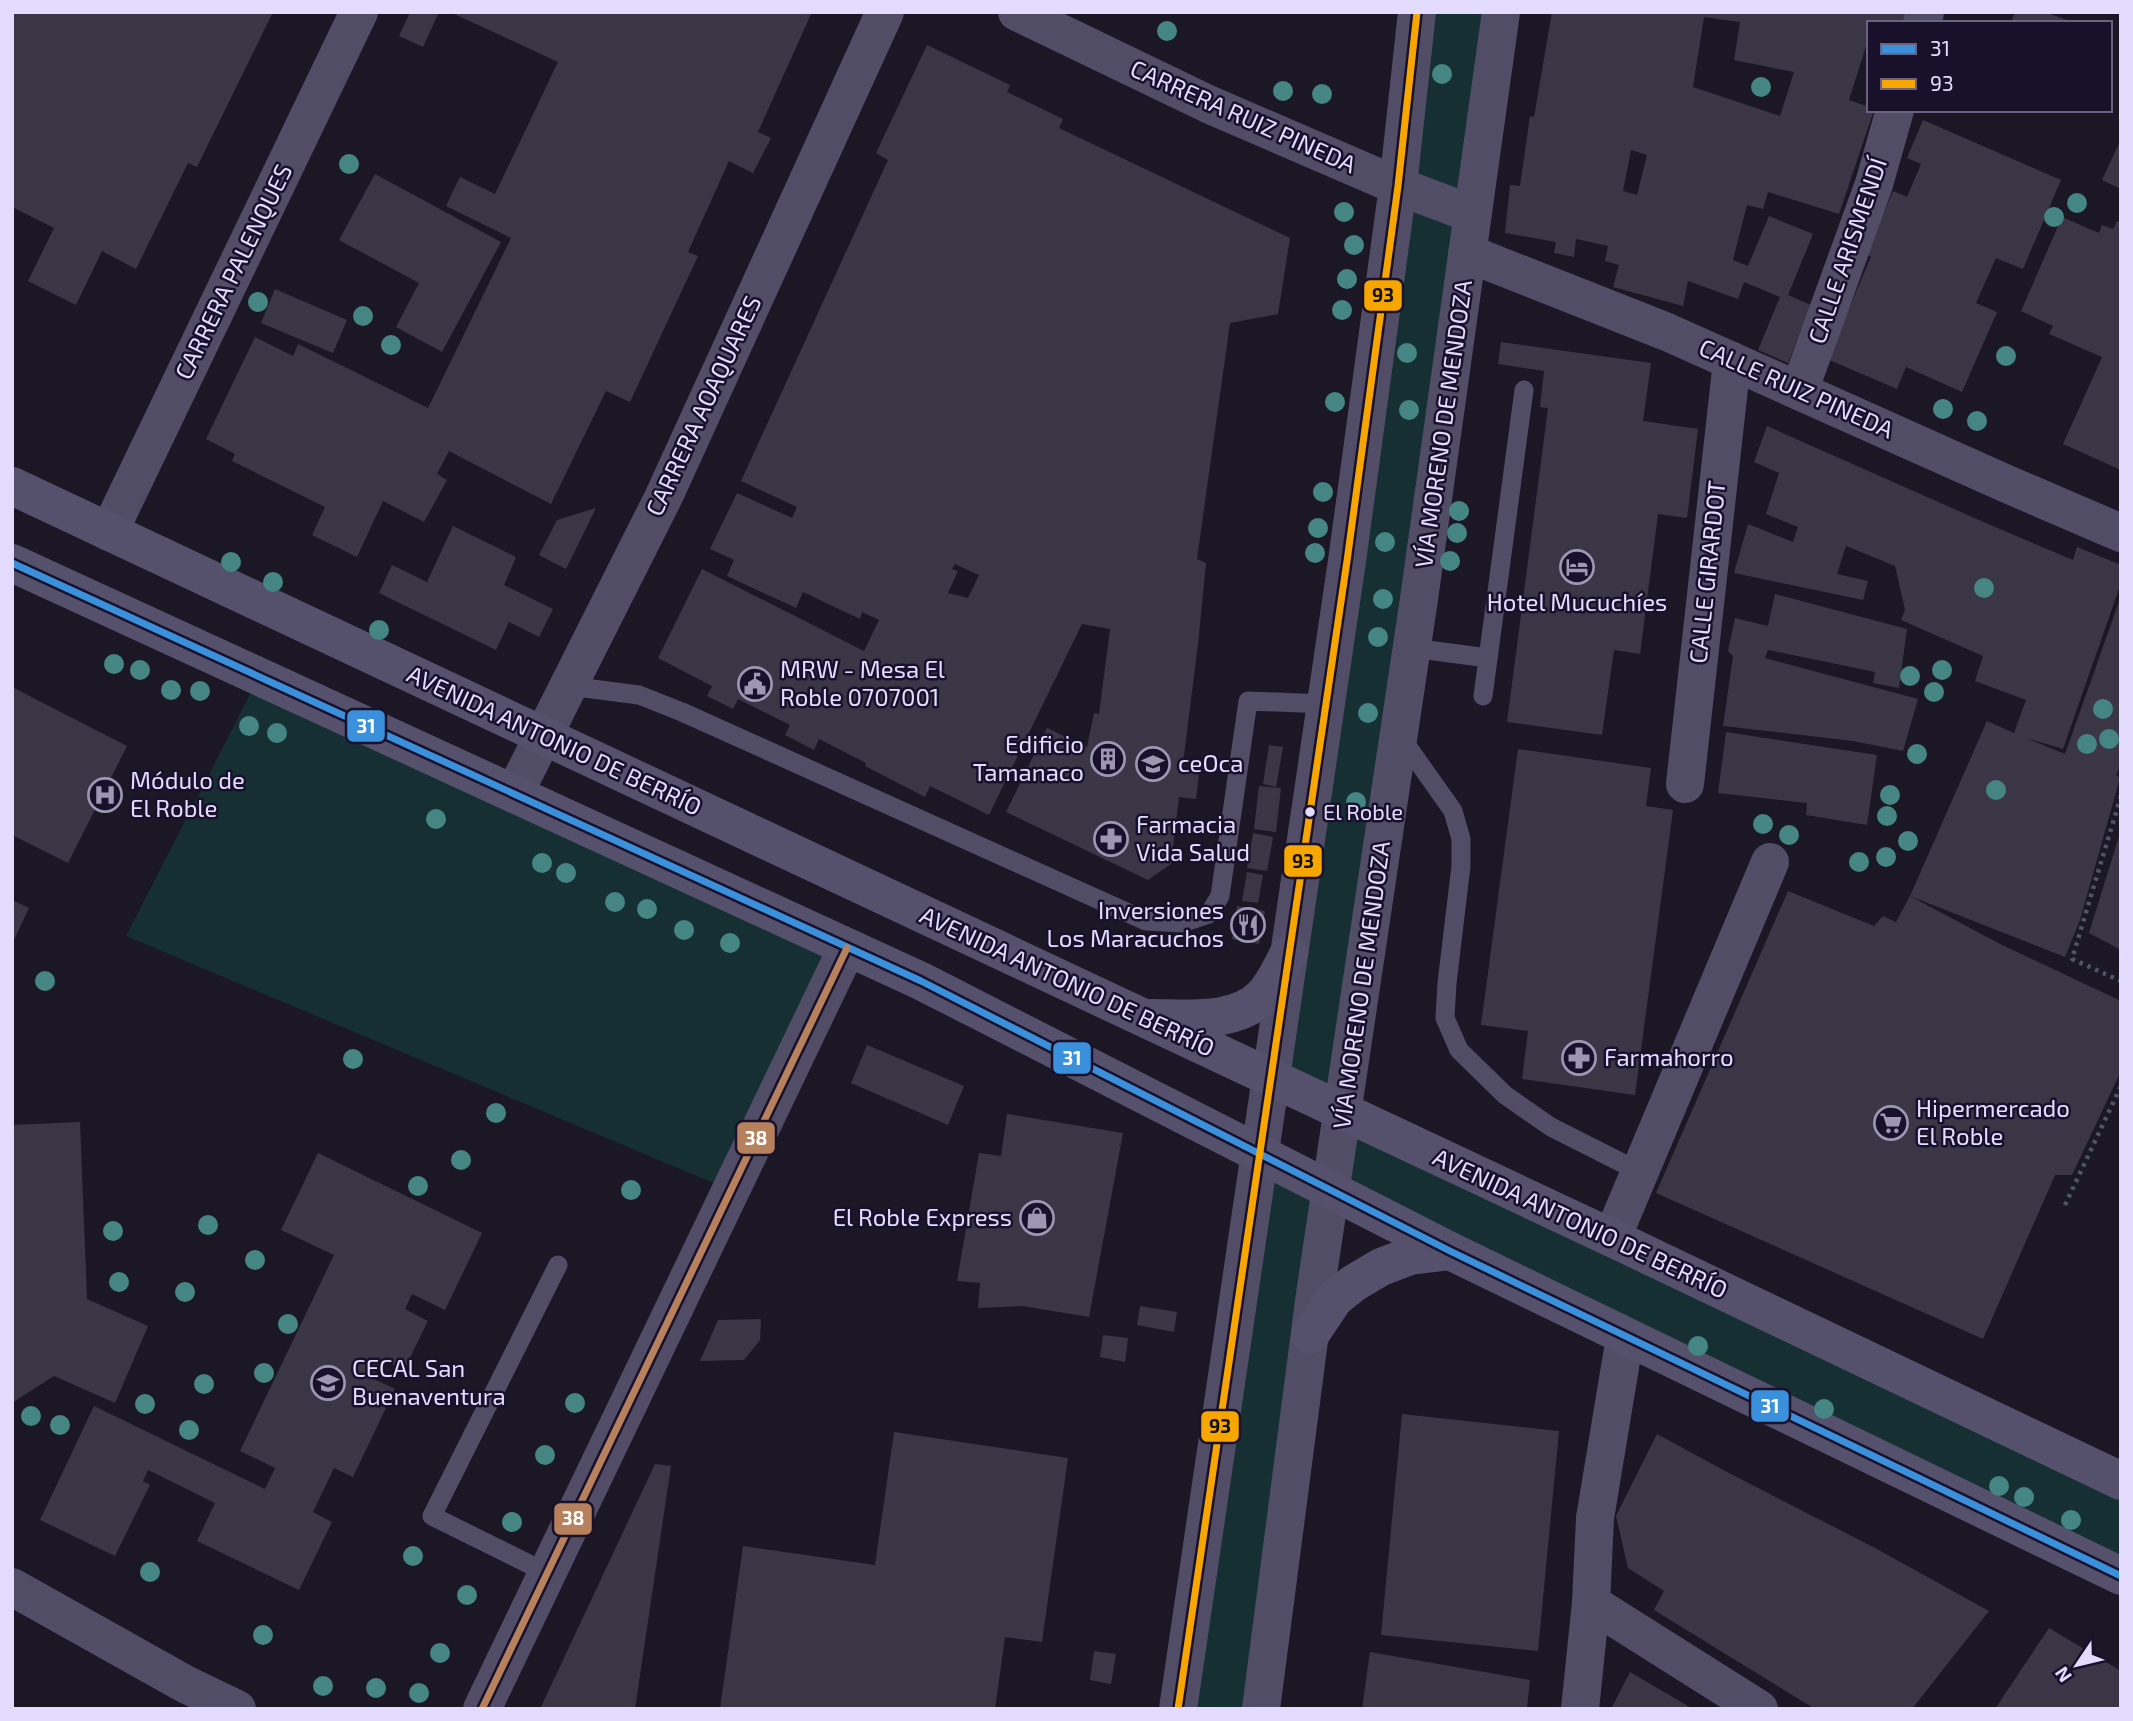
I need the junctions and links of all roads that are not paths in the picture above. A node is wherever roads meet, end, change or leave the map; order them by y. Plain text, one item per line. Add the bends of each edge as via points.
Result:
1 (359, 12) edge
2 (885, 12) edge
3 (1017, 12) edge
4 (1417, 12) edge
5 (1501, 12) edge
6 (1894, 112) edge
7 (1398, 186) junction
8 (1472, 214) junction
9 (1467, 253) junction
10 (1732, 361) junction
11 (1524, 390) dead end
12 (1799, 391) junction
13 (12, 486) edge
14 (108, 532) junction
15 (2121, 533) edge
16 (12, 563) edge
17 (1412, 648) junction
18 (1488, 658) junction
19 (569, 686) junction
20 (1483, 696) dead end
21 (1326, 704) junction
22 (1399, 735) junction
23 (543, 736) junction
24 (1685, 784) dead end
25 (514, 794) junction
26 (1770, 862) dead end
27 (847, 948) junction
28 (1289, 953) junction
29 (1143, 1018) junction
30 (1270, 1078) junction
31 (1343, 1112) junction
32 (1259, 1154) junction
33 (1640, 1172) junction
34 (1331, 1191) junction
35 (1612, 1238) junction
36 (1450, 1251) junction
37 (558, 1265) dead end
38 (1310, 1335) junction
39 (1625, 1337) junction
40 (2121, 1480) edge
41 (547, 1573) junction
42 (2121, 1576) edge
43 (12, 1587) edge
44 (1591, 1603) junction
45 (237, 1709) edge
46 (482, 1709) edge
47 (1178, 1709) edge
48 (1261, 1709) edge
49 (1580, 1709) edge
50 (1759, 1709) edge

1 - 14 street, CARRERA PALENQUES
2 - 19 street, CARRERA AOAQUARES via 664,496
3 - 7 street, CARRERA RUIZ PINEDA via 1208,104
4 - 7 street
5 - 8 street, VÍA MORENO DE MENDOZA
6 - 12 street, CALLE ARISMENDÍ via 1874,184
7 - 8 street, CARRERA RUIZ PINEDA
7 - 21 street
8 - 9 street, VÍA MORENO DE MENDOZA
9 - 10 street, CALLE RUIZ PINEDA
9 - 17 street, VÍA MORENO DE MENDOZA
10 - 12 street, CALLE RUIZ PINEDA
10 - 24 street, CALLE GIRARDOT
11 - 18 lane
12 - 15 street, CALLE RUIZ PINEDA
13 - 14 street, AVENIDA ANTONIO DE BERRÍO
14 - 23 street, AVENIDA ANTONIO DE BERRÍO
16 - 25 street
17 - 18 lane
17 - 22 street, VÍA MORENO DE MENDOZA
18 - 20 lane
19 - 21 lane via 639,695 1146,921 1182,923 1209,914 1220,896 1248,701
19 - 23 street, CARRERA AOAQUARES
21 - 28 street
22 - 31 street, VÍA MORENO DE MENDOZA
22 - 33 lane via 1453,811 1461,839 1445,1018 1459,1051 1505,1095 1551,1127
23 - 25 street, CARRERA AOAQUARES
23 - 29 street, AVENIDA ANTONIO DE BERRÍO
25 - 27 street
26 - 33 street
27 - 32 street via 921,981
27 - 41 street
28 - 29 street via 1262,997 1236,1013
28 - 30 street
29 - 30 street, AVENIDA ANTONIO DE BERRÍO
30 - 31 street, AVENIDA ANTONIO DE BERRÍO
30 - 32 street
31 - 34 street, VÍA MORENO DE MENDOZA
31 - 35 street, AVENIDA ANTONIO DE BERRÍO
32 - 34 street
32 - 47 street
33 - 35 street
34 - 36 street
34 - 38 street, VÍA MORENO DE MENDOZA
35 - 40 street, AVENIDA ANTONIO DE BERRÍO
36 - 38 street via 1410,1256 1354,1283 1335,1299
36 - 39 street
37 - 41 lane via 432,1516
38 - 48 street, VÍA MORENO DE MENDOZA
39 - 42 street
39 - 44 street via 1595,1518
41 - 46 street
43 - 45 street
44 - 49 street
44 - 50 street

